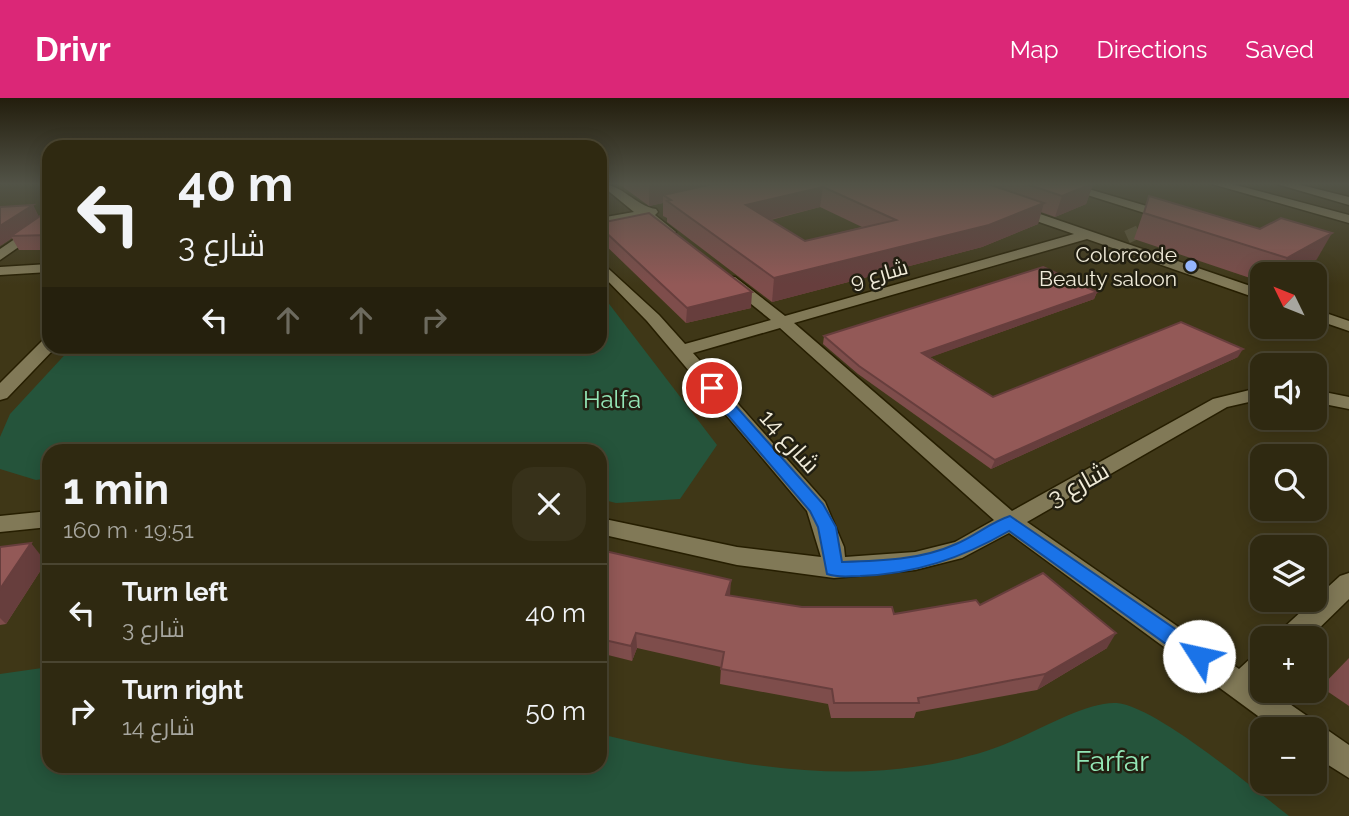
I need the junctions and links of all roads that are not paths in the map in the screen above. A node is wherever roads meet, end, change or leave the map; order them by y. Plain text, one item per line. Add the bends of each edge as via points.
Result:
1 (651, 218) edge
2 (1042, 218) edge
3 (42, 225) edge
4 (1109, 237) junction
5 (688, 247) edge
6 (0, 256) edge
7 (42, 268) edge
8 (0, 271) edge
9 (607, 272) edge
10 (720, 272) edge
11 (1250, 290) edge
12 (1327, 318) edge
13 (783, 322) junction
14 (1349, 326) edge
15 (681, 351) junction
16 (42, 352) edge
17 (0, 394) edge
18 (1250, 396) edge
19 (1327, 399) edge
20 (1349, 403) edge
21 (42, 520) edge
22 (1010, 522) junction
23 (0, 524) edge
24 (607, 527) edge
25 (834, 569) junction
26 (1349, 583) edge
27 (1304, 626) edge
28 (1250, 677) edge
29 (1240, 686) junction
30 (1284, 717) edge
31 (1327, 747) edge
32 (1349, 763) edge

1 - 5 street
2 - 4 street
3 - 6 street
4 - 11 street
4 - 13 street, شارع 9
7 - 8 street
9 - 15 street, شارع 14
10 - 13 street
12 - 14 street
13 - 15 street, شارع 9
13 - 22 street
15 - 25 street, شارع 14 via 817,508 827,527
16 - 17 street
18 - 22 street, شارع 3 via 1220,403
19 - 20 street
21 - 23 street
22 - 25 street, شارع 3 via 962,549 924,561
22 - 29 street
24 - 25 street, شارع 3 via 795,566
26 - 27 street
28 - 29 street
29 - 30 street
31 - 32 street

